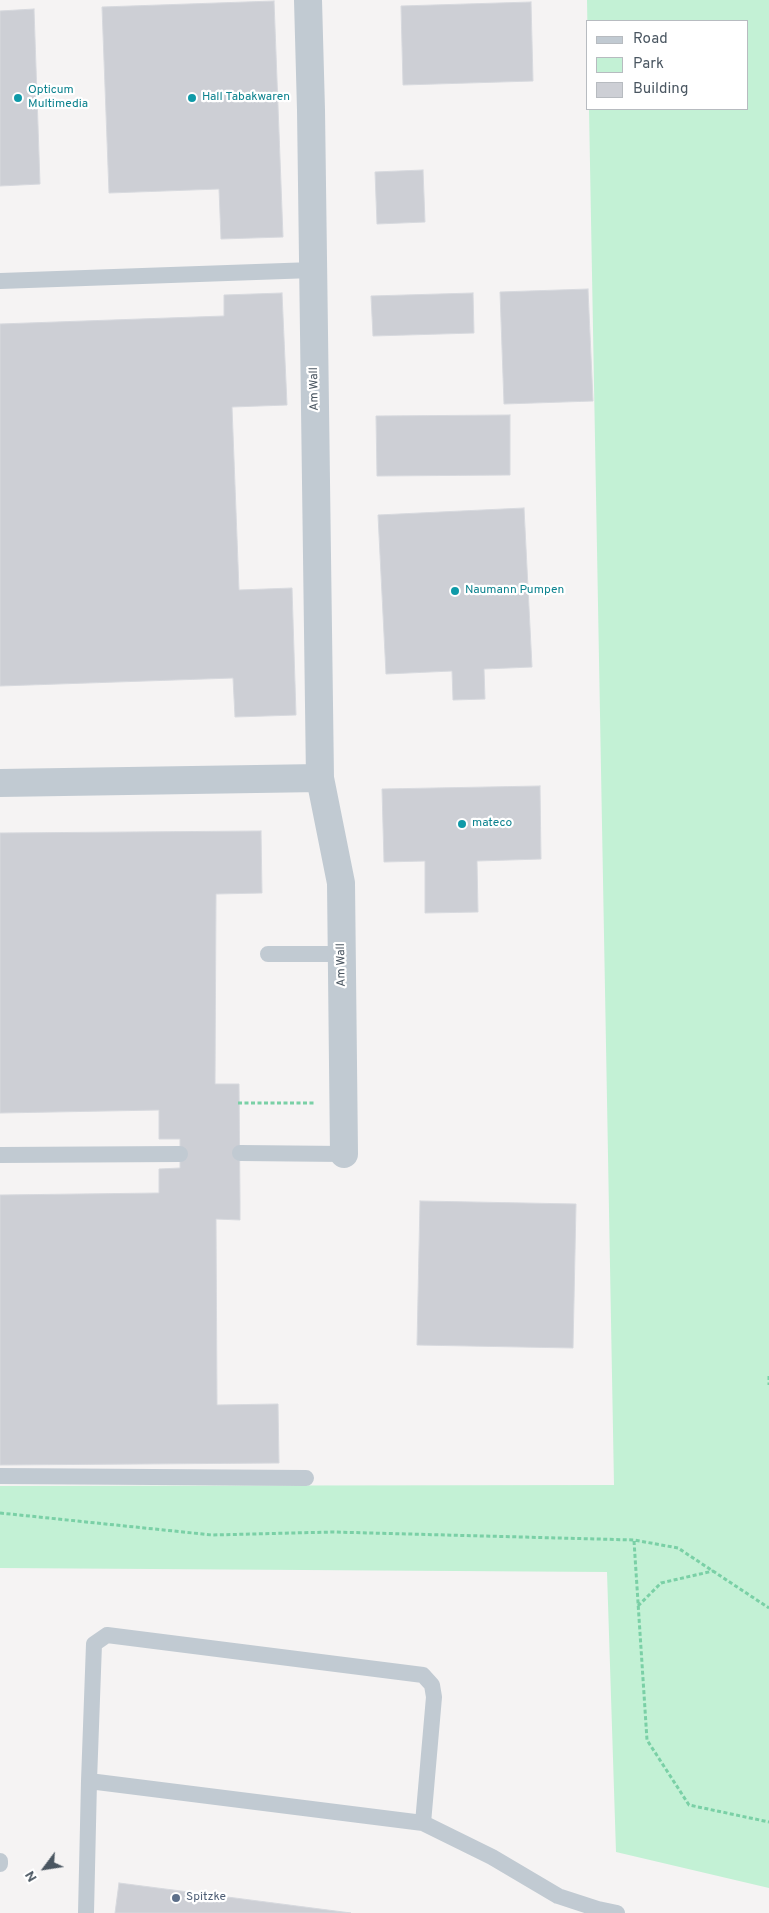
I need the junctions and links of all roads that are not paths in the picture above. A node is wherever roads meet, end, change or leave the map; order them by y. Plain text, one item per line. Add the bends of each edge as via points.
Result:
1 (308, 0) edge
2 (313, 270) junction
3 (0, 281) edge
4 (320, 778) junction
5 (0, 783) edge
6 (268, 954) dead end
7 (342, 954) junction
8 (240, 1153) dead end
9 (180, 1154) dead end
10 (344, 1154) joint
11 (0, 1155) edge
12 (0, 1476) edge
13 (306, 1478) dead end
14 (89, 1781) junction
15 (423, 1823) junction
16 (86, 1913) edge
17 (617, 1913) edge

1 - 2 street, Am Wall
2 - 3 lane
2 - 4 street, Am Wall
4 - 5 street
4 - 7 street, Am Wall via 341,883
6 - 7 lane
7 - 10 street, Am Wall
8 - 10 lane
9 - 11 lane
12 - 13 lane
14 - 15 lane
14 - 15 lane via 94,1644 107,1635 423,1674 432,1685 434,1697
14 - 16 lane
15 - 17 lane via 492,1857 558,1896

